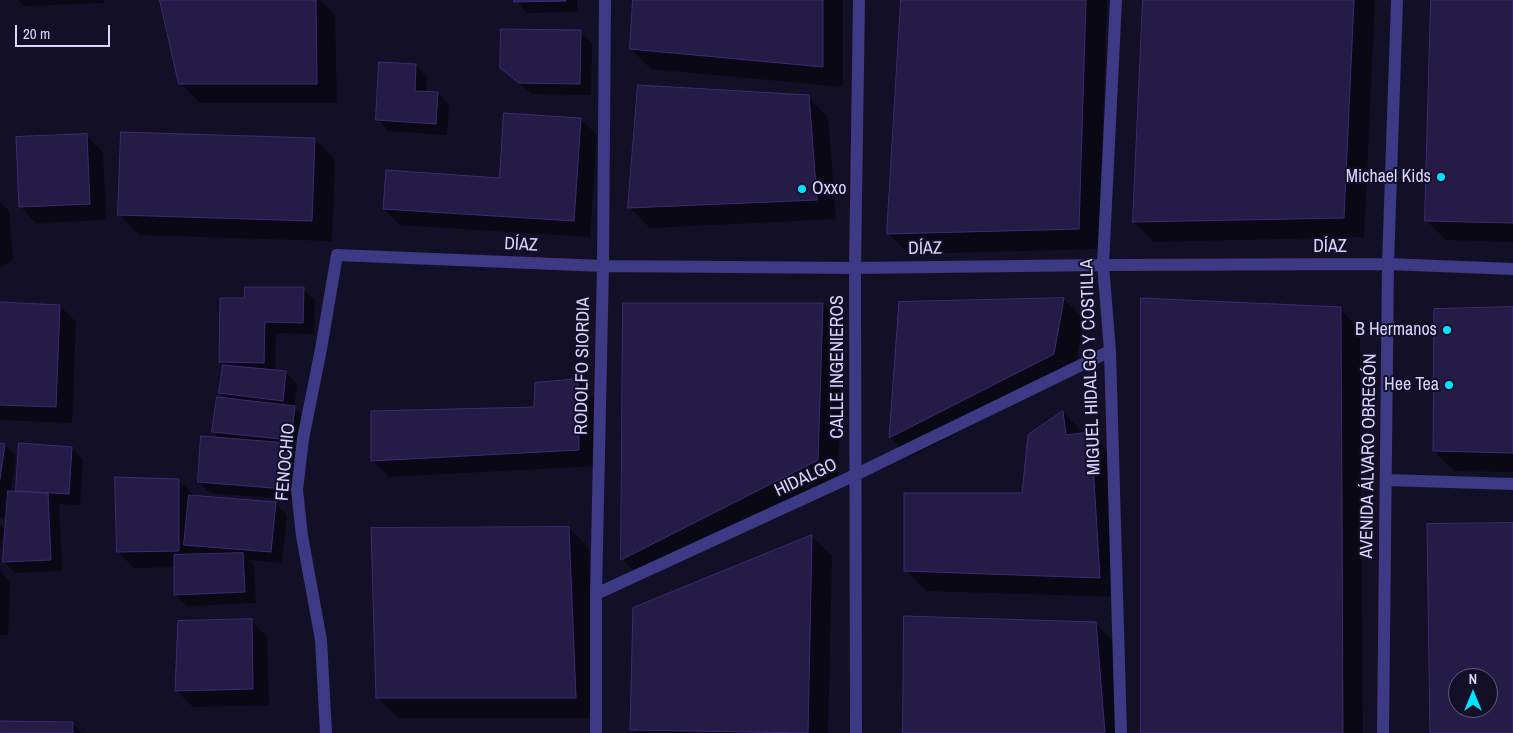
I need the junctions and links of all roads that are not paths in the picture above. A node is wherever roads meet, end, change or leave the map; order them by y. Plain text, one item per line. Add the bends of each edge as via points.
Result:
1 (605, 0) edge
2 (859, 0) edge
3 (1116, 0) edge
4 (1397, 0) edge
5 (337, 254) joint
6 (1388, 264) junction
7 (1103, 265) junction
8 (603, 266) junction
9 (855, 268) junction
10 (1513, 269) edge
11 (1110, 351) junction
12 (855, 475) junction
13 (1386, 480) junction
14 (1513, 484) edge
15 (596, 594) junction
16 (326, 733) edge
17 (596, 733) edge
18 (856, 733) edge
19 (1121, 733) edge
20 (1384, 733) edge

1 - 8 street, RODOLFO SIORDIA
2 - 9 street, CALLE INGENIEROS
3 - 7 street, MIGUEL HIDALGO Y COSTILLA
4 - 6 street, AVENIDA ÁLVARO OBREGÓN
5 - 8 street, DÍAZ
5 - 16 street, FENOCHIO via 305,430 298,490 302,536 321,640
6 - 7 street, DÍAZ
6 - 10 street, DÍAZ
6 - 13 street, AVENIDA ÁLVARO OBREGÓN
7 - 9 street, DÍAZ
7 - 11 street, MIGUEL HIDALGO Y COSTILLA
8 - 9 street, DÍAZ
8 - 15 street, RODOLFO SIORDIA
9 - 12 street, CALLE INGENIEROS
11 - 12 street, HIDALGO
11 - 19 street, MIGUEL HIDALGO Y COSTILLA
12 - 15 street, HIDALGO
12 - 18 street, CALLE INGENIEROS
13 - 14 street
13 - 20 street, AVENIDA ÁLVARO OBREGÓN
15 - 17 street, RODOLFO SIORDIA

